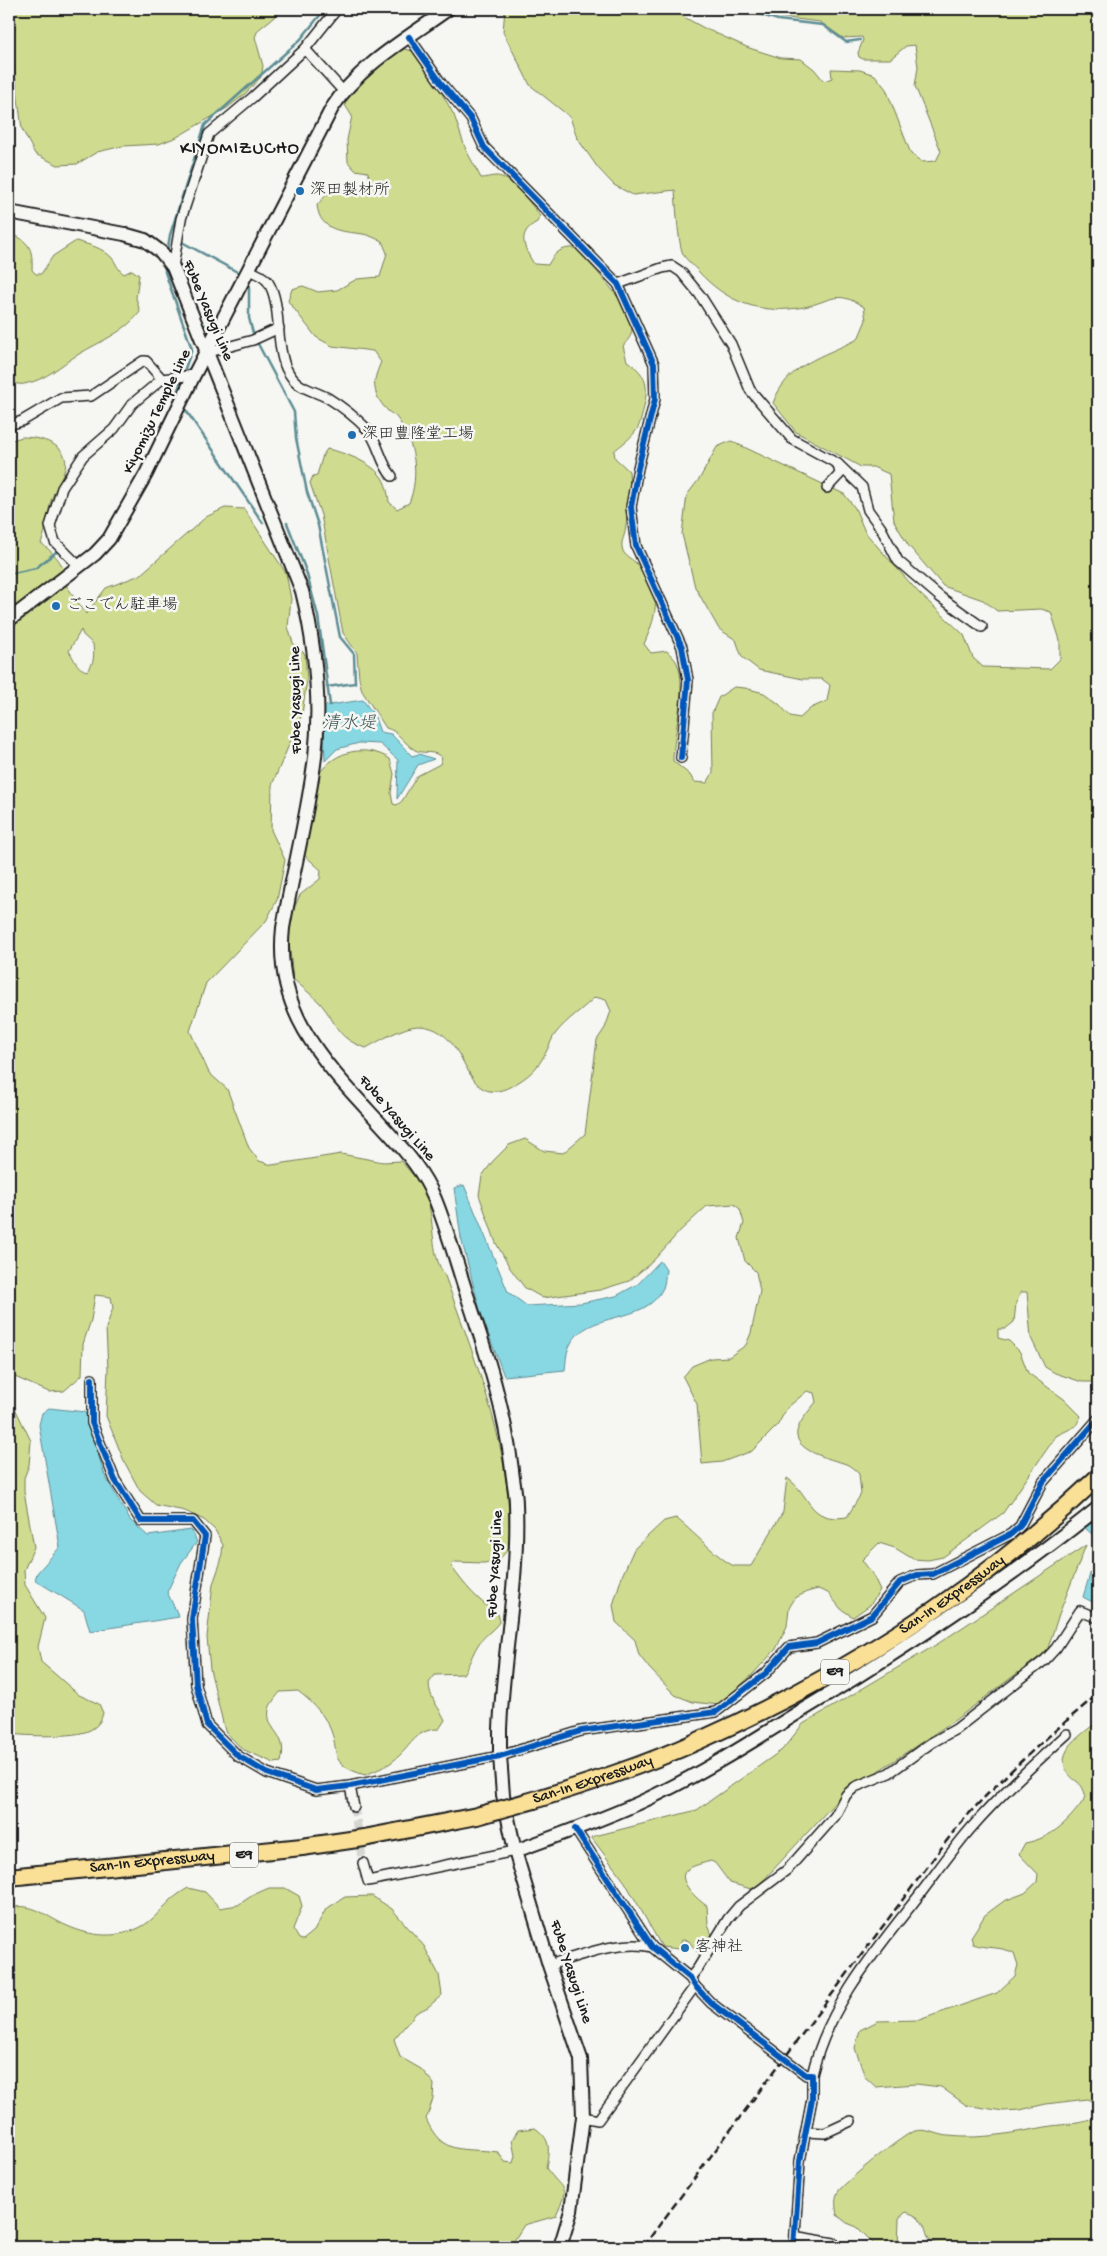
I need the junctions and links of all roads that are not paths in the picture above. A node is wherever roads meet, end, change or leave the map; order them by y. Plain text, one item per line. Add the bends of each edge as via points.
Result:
1 (337, 9) edge
2 (448, 9) edge
3 (409, 37) junction
4 (305, 49) junction
5 (343, 91) junction
6 (9, 212) edge
7 (174, 267) junction
8 (249, 270) junction
9 (618, 284) junction
10 (279, 328) junction
11 (207, 351) junction
12 (194, 375) junction
13 (162, 379) junction
14 (9, 425) edge
15 (838, 464) junction
16 (392, 476) dead end
17 (828, 488) dead end
18 (79, 566) junction
19 (9, 620) edge
20 (982, 627) dead end
21 (681, 758) dead end
22 (92, 1379) dead end
23 (1098, 1420) edge
24 (1098, 1477) edge
25 (1098, 1508) edge
26 (1098, 1618) edge
27 (1067, 1734) dead end
28 (500, 1756) junction
29 (350, 1786) junction
30 (354, 1807) tunnel mouth
31 (575, 1829) junction
32 (515, 1851) junction
33 (363, 1863) tunnel mouth
34 (9, 1877) edge
35 (652, 1947) junction
36 (549, 1965) junction
37 (690, 1978) junction
38 (695, 1986) junction
39 (812, 2075) junction
40 (583, 2117) junction
41 (851, 2121) dead end
42 (806, 2132) junction
43 (799, 2237) dead end
44 (560, 2247) edge
45 (794, 2247) edge
46 (836, 2247) edge

1 - 4 street
2 - 3 main road, Kiyomizu Temple Line
3 - 5 main road, Kiyomizu Temple Line via 373,62
3 - 9 street via 471,119 484,147
4 - 5 street
4 - 7 street via 209,134 181,219
5 - 8 main road, Kiyomizu Temple Line
6 - 7 main road, Fube Yasugi Line via 145,240
7 - 11 main road, Fube Yasugi Line
8 - 10 street via 269,284
8 - 11 main road, Kiyomizu Temple Line
9 - 15 street via 672,266 681,272 731,344 750,390 792,439
9 - 21 street via 654,364 655,399 631,507 636,546 682,647 688,680
10 - 11 street via 253,340
10 - 16 street via 281,353 295,382 333,401 366,428
11 - 12 main road, Kiyomizu Temple Line
11 - 28 main road, Fube Yasugi Line via 302,591 311,629 317,734 282,945 284,979 289,997 304,1032 316,1050 410,1156 428,1183 484,1344 506,1427 516,1502 516,1556 501,1702
12 - 13 street
12 - 18 main road, Kiyomizu Temple Line via 122,517 95,554
13 - 14 street via 143,361 91,396 61,398
13 - 18 street via 132,404 114,429 83,456 62,488 50,526 54,542
15 - 17 street via 840,474
15 - 20 street via 862,487 868,510 898,562
18 - 19 main road, Kiyomizu Temple Line
22 - 29 street via 92,1423 115,1480 141,1521 193,1521 205,1536 192,1619 196,1685 207,1725 238,1756 267,1774 316,1790
23 - 28 street via 1043,1482 1020,1526 1011,1534 933,1574 917,1574 900,1582 872,1616 818,1643 789,1647 766,1673 716,1712 581,1731
24 - 34 highway, San-In Expressway / E9, bridge via 982,1576 869,1652 794,1694 634,1767 477,1816 364,1838
25 - 31 main road via 1002,1582 842,1687 681,1783
26 - 37 street via 1080,1612 1045,1660 969,1719 889,1773 855,1787 846,1795 835,1816 788,1869 739,1906 718,1932
27 - 39 street via 971,1828 854,1980 826,2029
28 - 29 street
28 - 32 main road, Fube Yasugi Line via 503,1795
29 - 30 street
31 - 32 main road
31 - 35 street
32 - 33 street via 368,1881
32 - 36 main road, Fube Yasugi Line
35 - 36 street via 625,1945
35 - 37 street
36 - 40 main road, Fube Yasugi Line via 582,2059
37 - 38 street
38 - 39 street via 711,2003 806,2075
38 - 40 street via 598,2120
39 - 42 street
40 - 44 main road, Fube Yasugi Line via 571,2211
41 - 42 street via 825,2133
42 - 45 street via 800,2161
43 - 46 street via 834,2243

